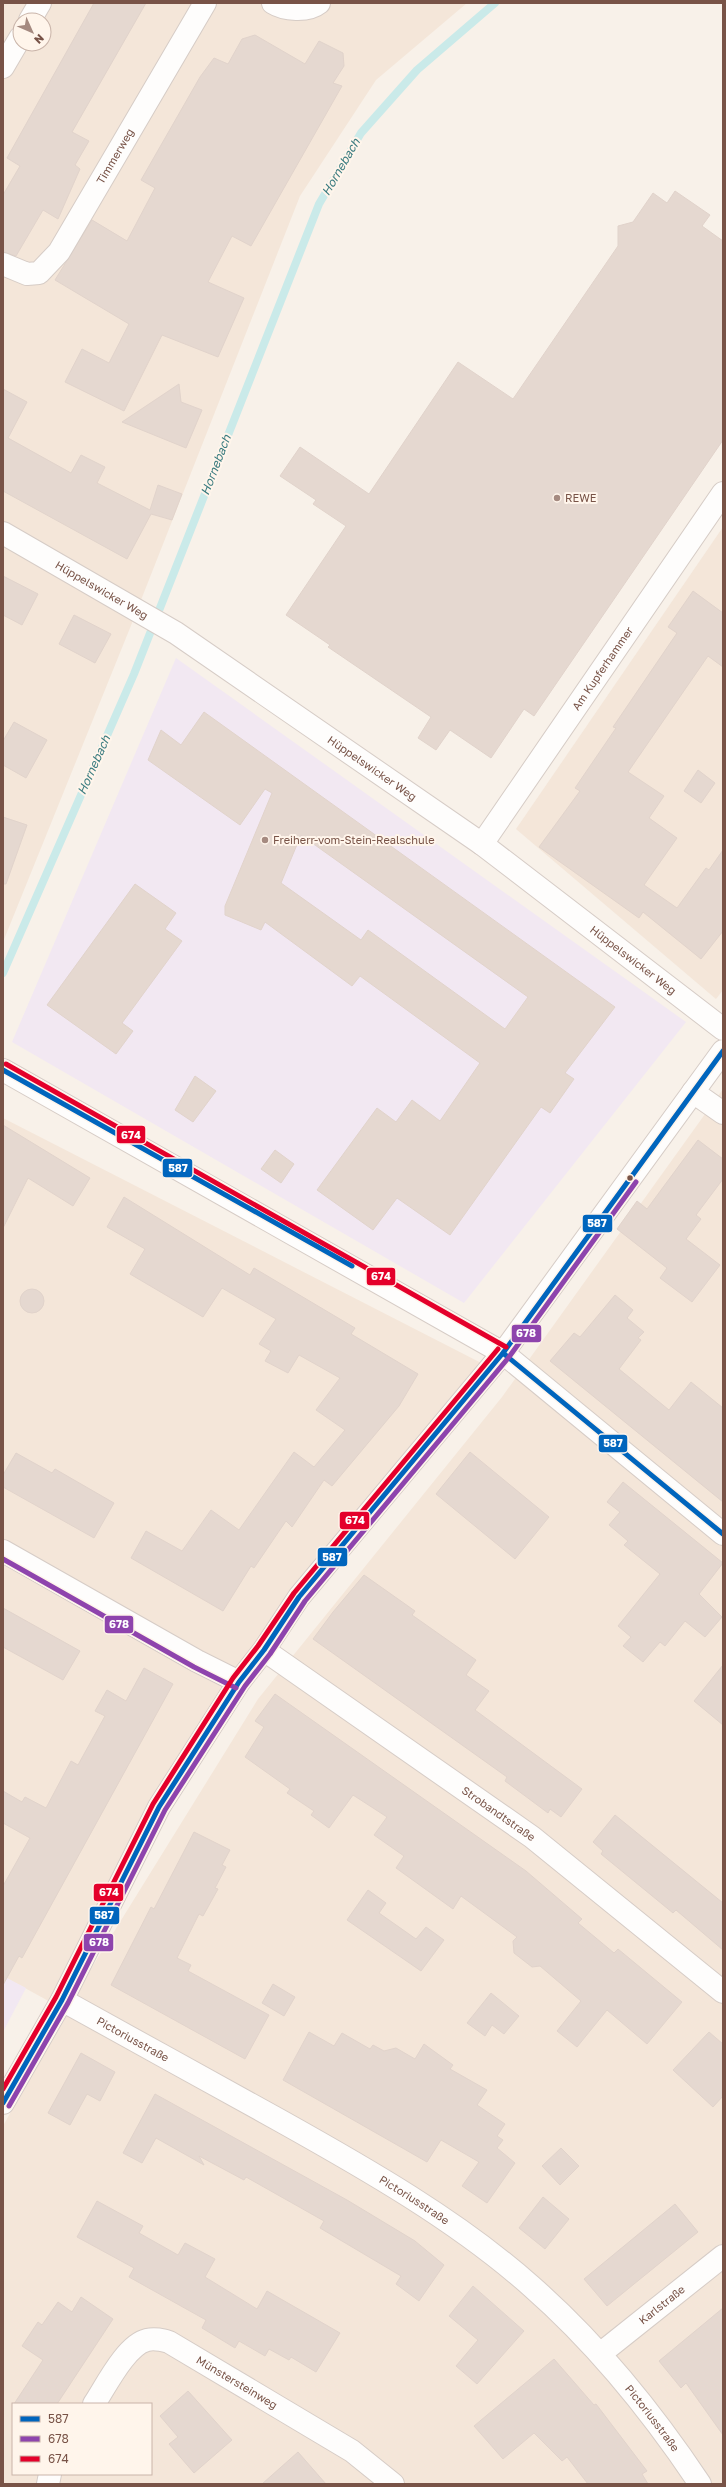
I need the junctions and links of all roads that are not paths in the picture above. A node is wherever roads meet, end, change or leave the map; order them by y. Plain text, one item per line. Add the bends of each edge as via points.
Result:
1 (40, 3) edge
2 (205, 3) edge
3 (273, 3) edge
4 (319, 3) edge
5 (35, 12) edge
6 (12, 52) edge
7 (3, 67) edge
8 (3, 264) edge
9 (723, 494) edge
10 (3, 533) edge
11 (482, 844) junction
12 (723, 1029) edge
13 (723, 1050) edge
14 (3, 1070) edge
15 (693, 1092) junction
16 (723, 1113) edge
17 (503, 1353) junction
18 (723, 1534) edge
19 (3, 1551) edge
20 (264, 1650) junction
21 (239, 1682) junction
22 (723, 1992) edge
23 (62, 2000) junction
24 (3, 2103) edge
25 (723, 2256) edge
26 (600, 2354) junction
27 (95, 2403) edge
28 (393, 2484) edge
29 (700, 2484) edge

1 - 5 street
2 - 8 street, Timmerweg via 59,252 39,273 27,274
3 - 4 street via 296,9
6 - 7 street
9 - 11 street, Am Kupferhammer
10 - 11 street, Hüppelswicker Weg via 171,630
11 - 12 street, Hüppelswicker Weg
13 - 15 street
14 - 17 street
15 - 16 street
15 - 17 street
17 - 18 street
17 - 20 street via 299,1597
19 - 21 street via 196,1661
20 - 21 street
20 - 22 street, Strobandtstraße via 532,1837
21 - 23 street via 159,1808
23 - 24 street
23 - 26 street, Pictoriusstraße via 359,2164 468,2237 529,2284
25 - 26 street, Karlstraße
26 - 29 street, Pictoriusstraße via 678,2451
27 - 28 street, Münstersteinweg via 124,2358 138,2344 157,2339 169,2342 352,2451

